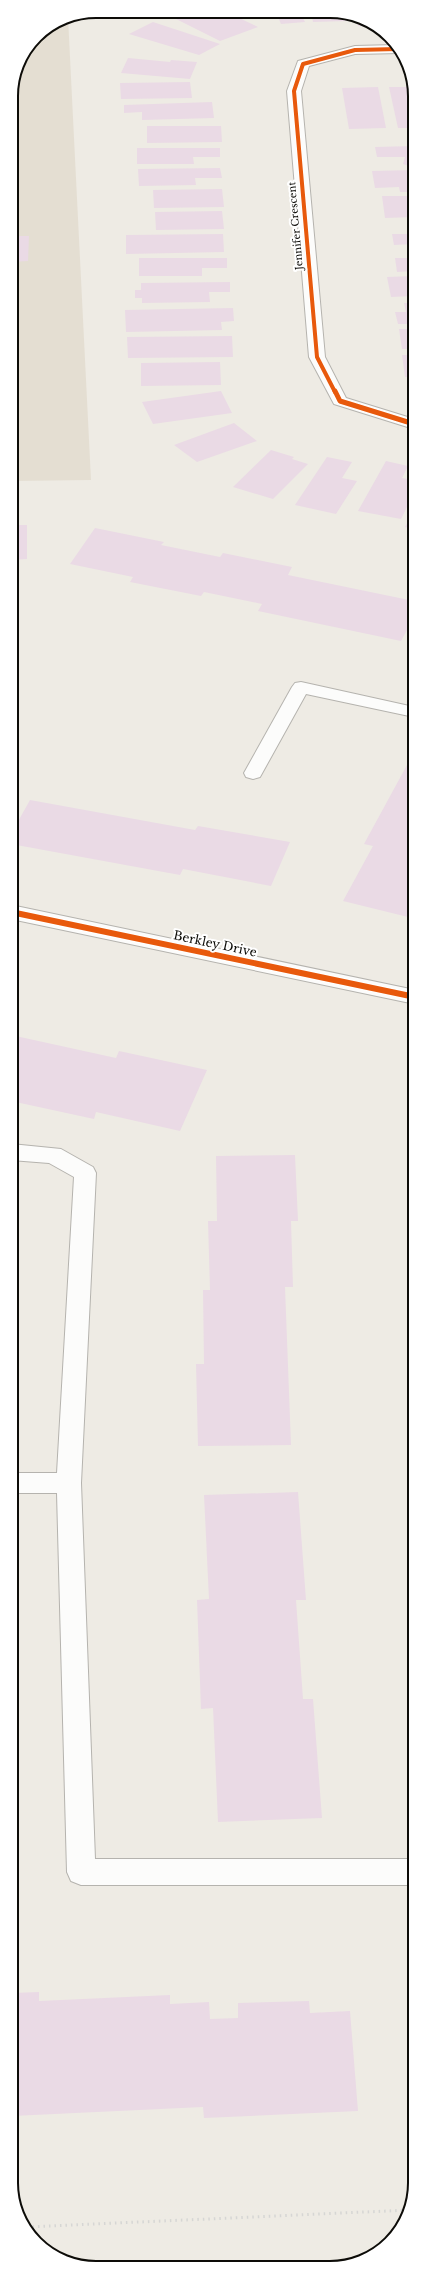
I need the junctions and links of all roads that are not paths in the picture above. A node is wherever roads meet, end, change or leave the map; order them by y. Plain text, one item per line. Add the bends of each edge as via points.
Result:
1 (392, 49) edge
2 (408, 422) edge
3 (408, 711) edge
4 (253, 773) dead end
5 (18, 913) edge
6 (408, 996) edge
7 (18, 1152) edge
8 (18, 1483) edge
9 (69, 1483) junction
10 (408, 1872) edge

1 - 2 street, Jennifer Crescent via 355,50 303,64 294,91 317,357 340,401
3 - 4 street via 301,687
5 - 6 street, Berkley Drive
7 - 9 street via 53,1155 85,1173
8 - 9 street
9 - 10 street via 81,1872

